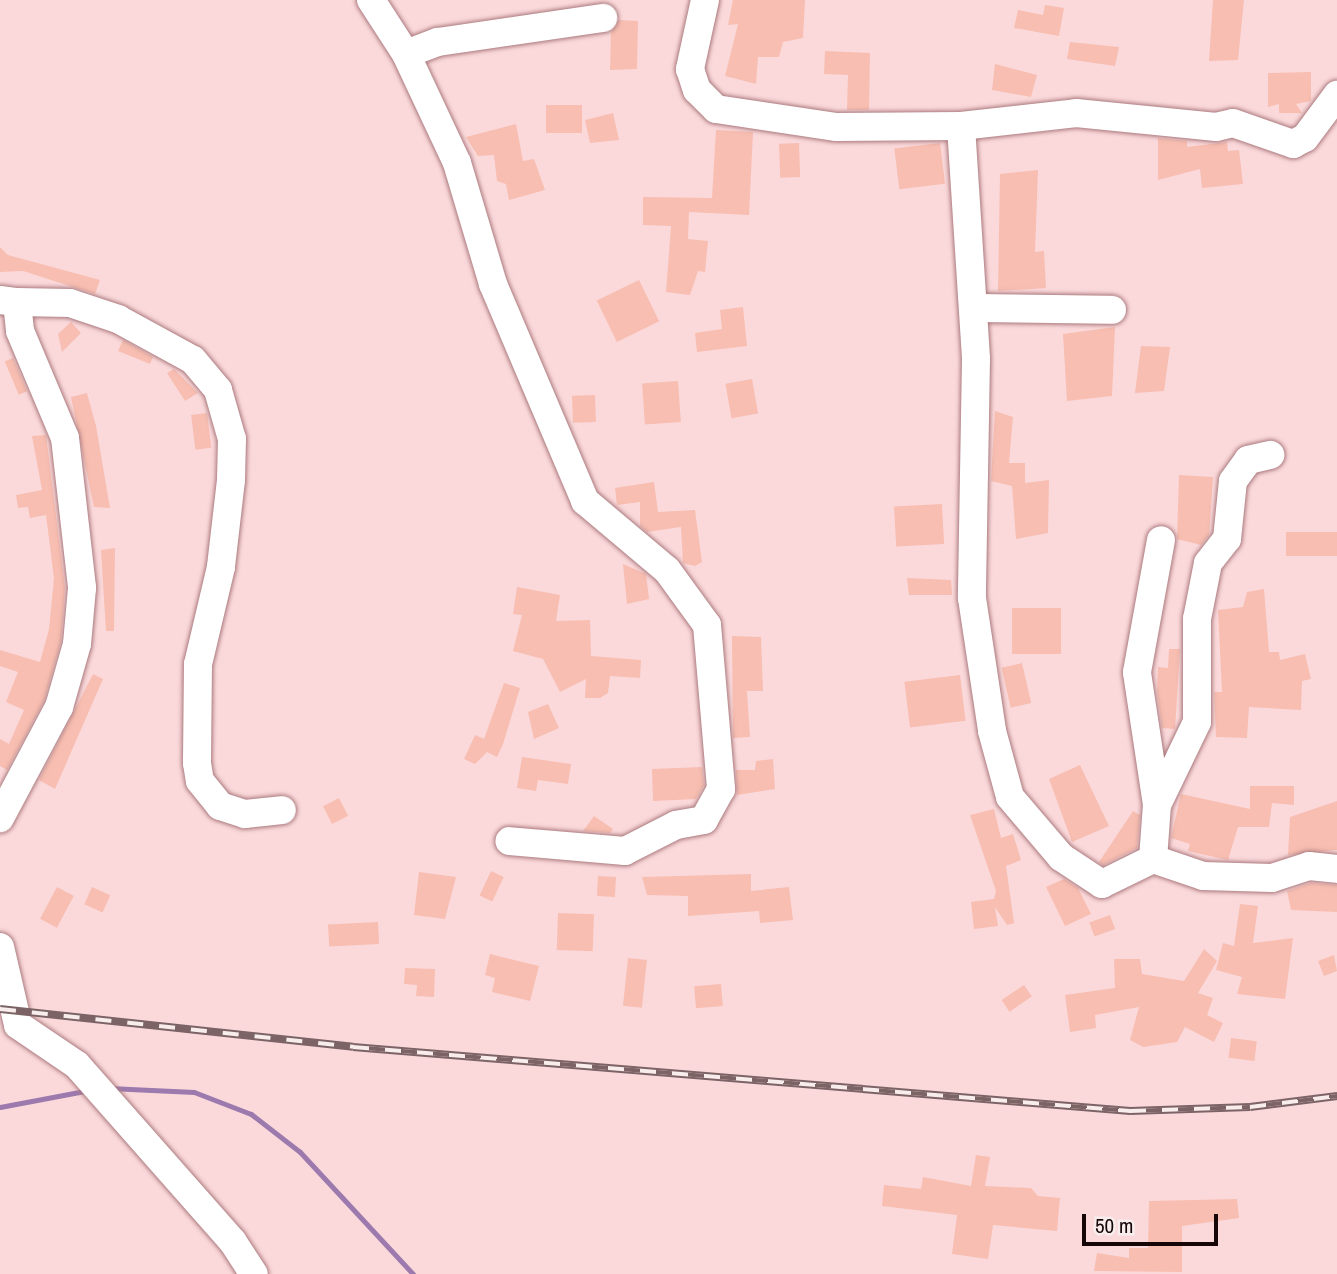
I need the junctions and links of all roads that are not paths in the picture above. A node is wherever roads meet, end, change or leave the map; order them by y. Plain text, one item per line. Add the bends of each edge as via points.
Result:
1 (371, 0) edge
2 (705, 0) edge
3 (603, 18) dead end
4 (406, 54) junction
5 (1337, 94) edge
6 (961, 127) junction
7 (8, 301) edge
8 (974, 308) junction
9 (1112, 310) dead end
10 (1270, 456) dead end
11 (1161, 540) dead end
12 (1157, 805) junction
13 (282, 810) dead end
14 (0, 818) edge
15 (509, 841) dead end
16 (1153, 859) junction
17 (1337, 869) edge
18 (0, 947) edge
19 (254, 1274) edge

1 - 4 street
2 - 6 street via 690,69 696,90 716,109 837,127
3 - 4 street via 438,42
4 - 15 street via 457,163 493,284 585,501 667,570 707,625 721,789 704,820 676,825 625,851
5 - 6 street via 1304,138 1293,144 1233,123 1216,127 1076,113
6 - 8 street
7 - 13 street via 70,303 118,318 193,360 218,390 232,439 231,480 222,567 198,664 197,763 200,780 220,806 245,814
7 - 14 street via 71,462 82,607 59,707
8 - 9 street
8 - 16 street via 972,598 992,731 1010,797 1061,858 1091,880 1102,884 1127,877
10 - 12 street via 1248,460 1233,481 1227,540 1208,563 1197,619 1197,722
11 - 12 street via 1137,672
12 - 16 street
16 - 17 street via 1203,876 1272,877 1309,866
18 - 19 street via 18,1025 77,1065 233,1242

